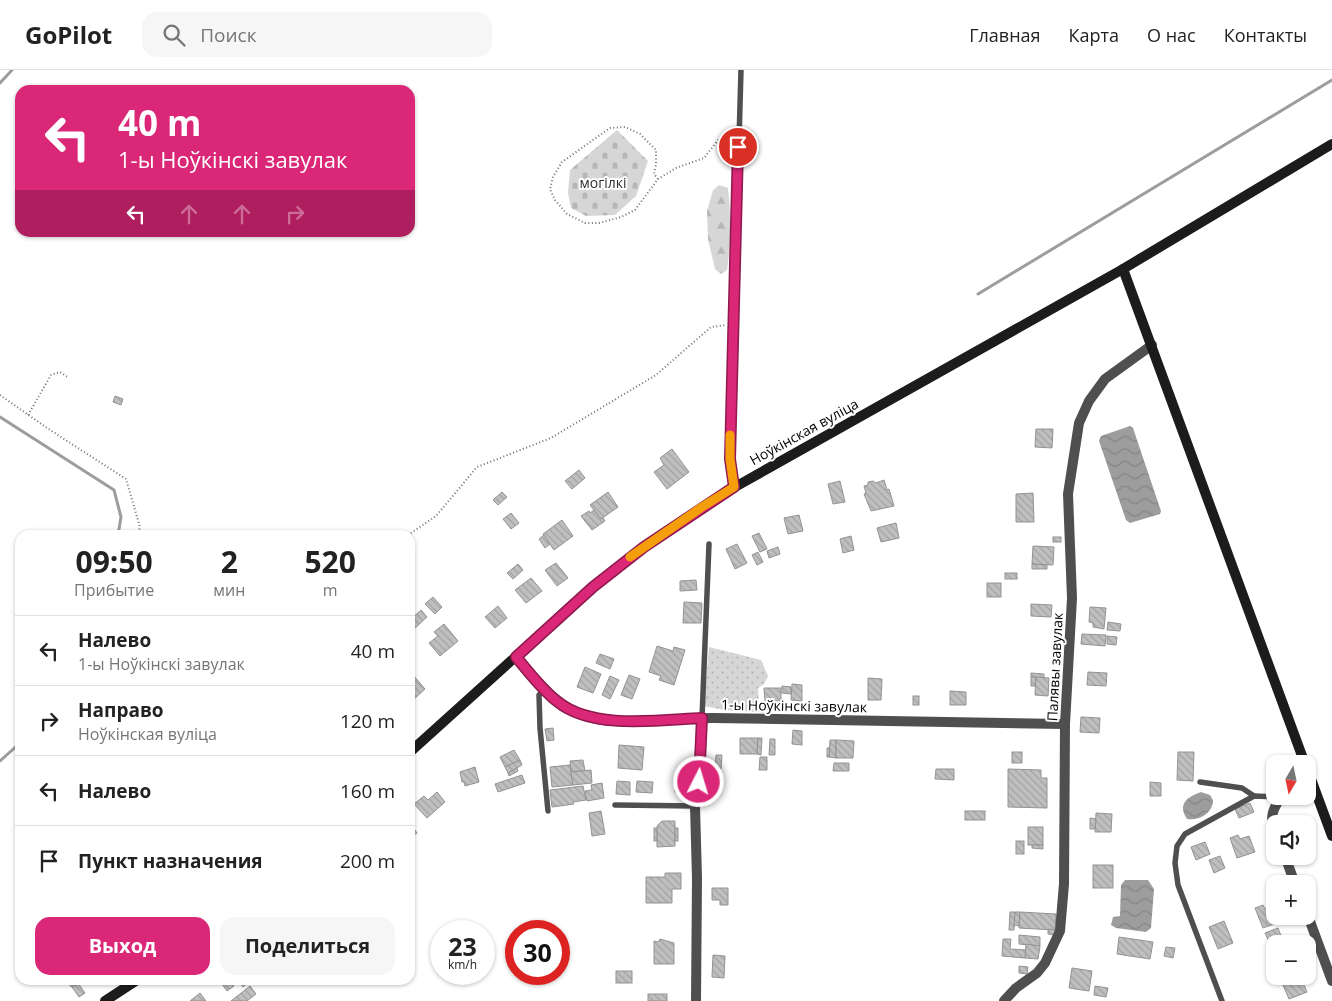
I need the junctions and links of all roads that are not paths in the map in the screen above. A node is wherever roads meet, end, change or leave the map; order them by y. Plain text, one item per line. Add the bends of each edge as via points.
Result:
1 (741, 70) edge
2 (1332, 144) edge
3 (1123, 269) junction
4 (1152, 345) junction
5 (734, 487) junction
6 (709, 544) dead end
7 (516, 657) junction
8 (545, 690) junction
9 (702, 718) junction
10 (1065, 724) junction
11 (415, 748) edge
12 (1302, 755) edge
13 (1200, 782) dead end
14 (1254, 796) junction
15 (1266, 796) edge
16 (1316, 796) edge
17 (616, 804) dead end
18 (695, 806) junction
19 (548, 811) dead end
20 (1332, 836) edge
21 (1311, 925) edge
22 (1332, 981) edge
23 (129, 985) edge
24 (105, 1001) edge
25 (696, 1001) edge
26 (1004, 1001) edge
27 (1222, 1001) edge

1 - 5 lane via 730,459
2 - 3 main road, Ноўкінская вуліца
3 - 4 main road
3 - 5 main road, Ноўкінская вуліца
4 - 10 street, Палявы завулак via 1105,379 1089,401 1079,423 1068,494 1072,598
4 - 12 main road
5 - 7 main road, Ноўкінская вуліца via 644,547 593,587
6 - 9 lane
7 - 8 street, 1-ы Ноўкінскі завулак
7 - 11 main road, Ноўкінская вуліца
8 - 9 street, 1-ы Ноўкінскі завулак via 571,710 602,720
8 - 19 lane via 539,695 539,715
9 - 10 street, 1-ы Ноўкінскі завулак
9 - 18 street
10 - 26 street, Палявы завулак via 1064,884 1060,931 1045,963
13 - 14 lane via 1242,788
14 - 15 lane
14 - 27 lane via 1185,834 1177,846 1178,885
16 - 20 main road
17 - 18 lane
18 - 25 street
21 - 22 street
23 - 24 main road

